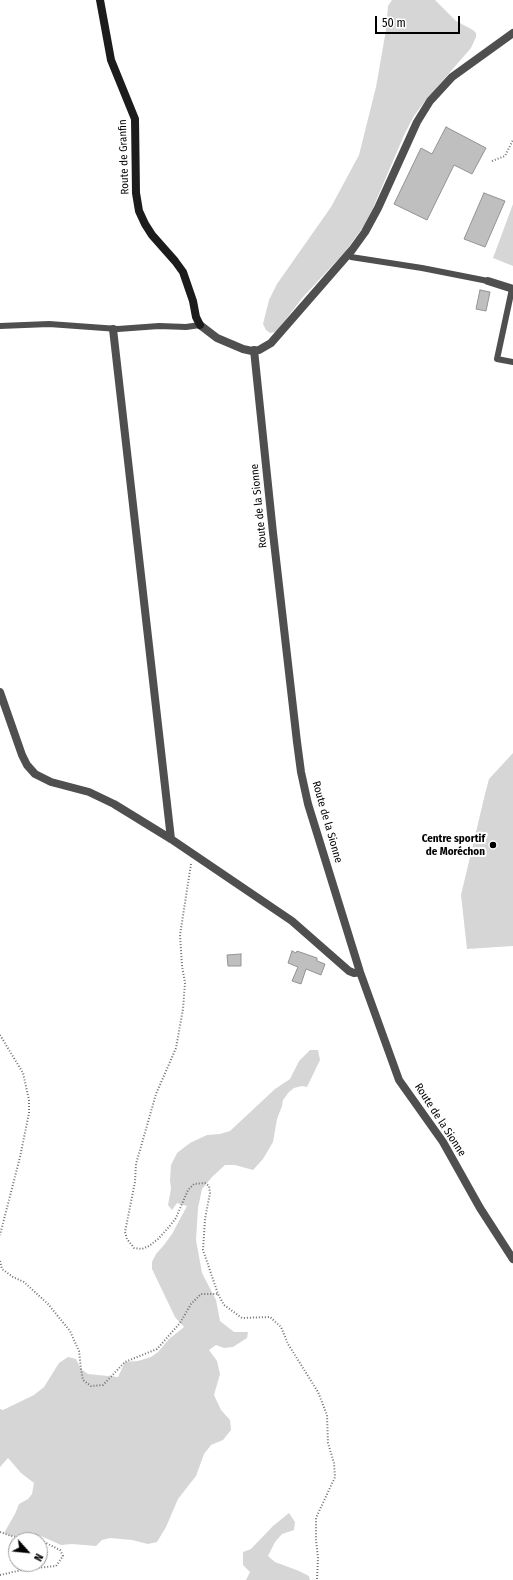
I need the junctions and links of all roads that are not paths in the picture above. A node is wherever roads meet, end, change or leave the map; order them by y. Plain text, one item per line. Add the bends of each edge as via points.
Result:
1 (100, 0) edge
2 (513, 33) edge
3 (348, 254) junction
4 (488, 281) joint
5 (512, 289) edge
6 (200, 325) junction
7 (0, 326) edge
8 (113, 328) junction
9 (254, 350) junction
10 (513, 362) edge
11 (0, 692) edge
12 (171, 839) junction
13 (360, 972) junction
14 (513, 1258) edge

1 - 6 street, Route de Granfin via 111,60 135,119 138,206 149,230 183,272
2 - 3 street via 452,77 430,100 417,122 373,219
3 - 4 lane via 352,258
3 - 9 street via 271,343
4 - 5 street
5 - 10 lane via 497,359
6 - 8 lane
6 - 9 street via 206,331 238,348
7 - 8 lane via 50,324
8 - 12 street
9 - 13 street, Route de la Sionne via 301,772 308,804
11 - 12 street via 26,765 35,774 51,782 101,797
12 - 13 street via 296,924 350,971
13 - 14 street, Route de la Sionne via 399,1080 443,1142 480,1208

